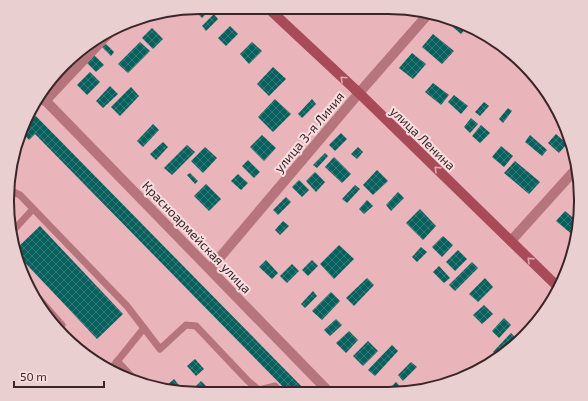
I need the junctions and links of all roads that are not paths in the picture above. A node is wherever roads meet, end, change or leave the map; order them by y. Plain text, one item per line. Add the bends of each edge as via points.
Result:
1 (274, 14) edge
2 (425, 18) edge
3 (96, 46) edge
4 (49, 92) edge
5 (359, 94) junction
6 (44, 99) edge
7 (572, 174) edge
8 (14, 192) edge
9 (33, 209) junction
10 (16, 226) edge
11 (511, 241) junction
12 (210, 269) junction
13 (555, 284) edge
14 (58, 320) edge
15 (62, 325) dead end
16 (144, 328) junction
17 (117, 361) junction
18 (114, 366) edge
19 (128, 373) edge
20 (253, 387) edge
21 (324, 387) edge

5 -> 1 main road, улица Ленина
2 - 5 street, улица 3-я Линия
3 - 4 street, Красноармейская улица
11 -> 5 main road, улица Ленина
5 - 12 street, улица 3-я Линия
6 - 12 street, Красноармейская улица
7 - 11 street
8 - 9 lane
9 - 10 lane
9 - 16 lane via 127,306
13 -> 11 main road, улица Ленина
12 - 21 street, Красноармейская улица
14 - 15 lane
16 - 17 lane
16 - 20 lane via 160,349 186,325 196,326
17 - 18 lane
17 - 19 lane

